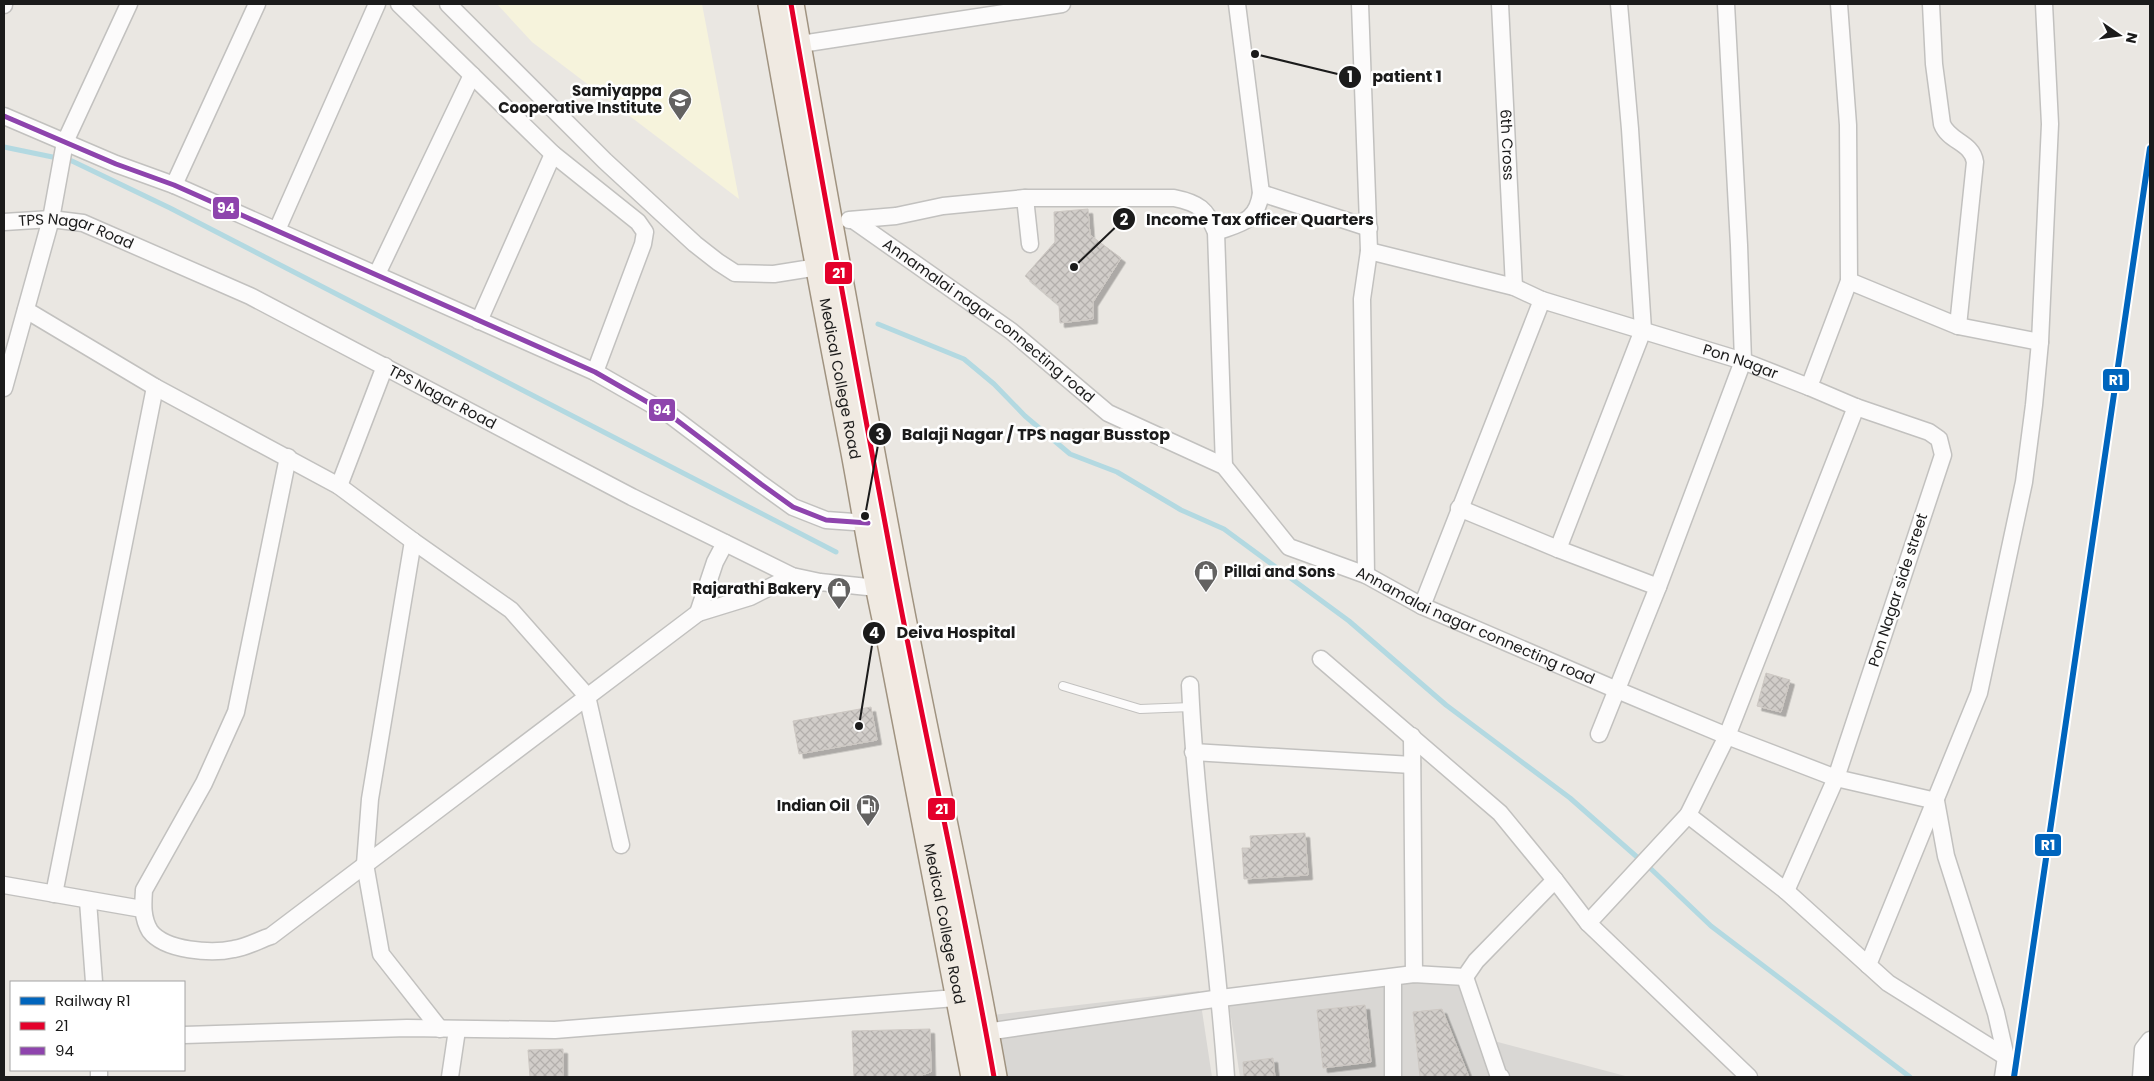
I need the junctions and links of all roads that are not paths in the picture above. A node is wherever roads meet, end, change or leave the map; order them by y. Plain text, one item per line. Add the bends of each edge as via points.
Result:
1 (128, 4) edge
2 (256, 4) edge
3 (377, 4) edge
4 (399, 4) edge
5 (448, 4) edge
6 (771, 4) edge
7 (791, 4) edge
8 (1062, 4) edge
9 (1237, 4) edge
10 (1360, 4) edge
11 (1500, 4) edge
12 (1619, 4) edge
13 (1726, 4) edge
14 (1839, 4) edge
15 (1931, 4) edge
16 (2044, 4) edge
17 (982, 10) edge
18 (789, 46) junction
19 (472, 75) junction
20 (4, 116) edge
21 (65, 148) junction
22 (553, 154) junction
23 (174, 185) junction
24 (1261, 193) junction
25 (1025, 198) junction
26 (828, 218) junction
27 (51, 219) junction
28 (853, 220) junction
29 (4, 222) edge
30 (1369, 228) junction
31 (277, 230) junction
32 (1216, 232) junction
33 (1030, 244) dead end
34 (1370, 251) junction
35 (818, 267) junction
36 (376, 274) junction
37 (1849, 281) junction
38 (1514, 287) junction
39 (1542, 300) junction
40 (26, 310) junction
41 (479, 321) junction
42 (1958, 326) junction
43 (1643, 330) junction
44 (2040, 342) junction
45 (1743, 361) junction
46 (385, 366) junction
47 (595, 372) junction
48 (155, 387) junction
49 (1808, 387) junction
50 (4, 388) edge
51 (1856, 407) junction
52 (288, 457) junction
53 (1224, 466) junction
54 (339, 486) junction
55 (1459, 508) junction
56 (875, 530) junction
57 (413, 541) junction
58 (725, 543) junction
59 (1558, 549) junction
60 (792, 576) junction
61 (885, 576) junction
62 (1366, 576) junction
63 (1658, 587) junction
64 (1422, 606) junction
65 (698, 613) junction
66 (1321, 658) dead end
67 (1190, 685) dead end
68 (1063, 686) dead end
69 (1617, 690) junction
70 (587, 696) junction
71 (1191, 707) junction
72 (1599, 734) dead end
73 (1412, 736) junction
74 (1727, 736) junction
75 (1193, 752) junction
76 (1412, 765) junction
77 (1836, 778) junction
78 (1936, 801) junction
79 (1688, 814) junction
80 (621, 845) dead end
81 (365, 864) junction
82 (1555, 880) junction
83 (4, 885) edge
84 (1786, 891) junction
85 (54, 894) junction
86 (88, 901) junction
87 (142, 910) junction
88 (1588, 923) junction
89 (1868, 965) junction
90 (1414, 974) junction
91 (1465, 977) junction
92 (1393, 978) junction
93 (94, 981) edge
94 (970, 997) junction
95 (1221, 998) junction
96 (440, 1029) junction
97 (457, 1030) junction
98 (986, 1032) junction
99 (185, 1035) edge
100 (2150, 1040) edge
101 (2006, 1057) junction
102 (450, 1077) edge
103 (974, 1077) edge
104 (994, 1077) edge
105 (1226, 1077) edge
106 (1393, 1077) edge
107 (1500, 1077) edge
108 (1749, 1077) edge
109 (2003, 1077) edge
110 (2141, 1077) edge

1 - 21 street
2 - 23 street
3 - 31 street
4 - 19 street
5 - 35 street via 605,161 718,262 735,273 774,274
6 - 18 main road, Medical College Road
7 - 18 main road, Medical College Road
8 - 17 street
9 - 24 street
10 - 30 street
11 - 38 street, 6th Cross
12 - 43 street
13 - 45 street
14 - 37 street via 1848,124
15 - 42 street via 1942,124 1950,137 1970,148 1975,162
16 - 44 street via 2050,124
17 - 18 street
18 - 26 main road, Medical College Road
18 - 35 main road, Medical College Road
19 - 22 street
19 - 36 street
20 - 21 street
21 - 23 street
21 - 27 street
22 - 41 street
22 - 47 street via 638,222 645,232
23 - 31 street
24 - 30 street
24 - 32 street via 1259,205 1247,221
25 - 28 street
25 - 32 street via 1174,198 1192,201 1209,214
25 - 33 street
26 - 28 street
26 - 56 main road, Medical College Road
27 - 29 street, TPS Nagar Road
27 - 40 street
27 - 46 street, TPS Nagar Road via 92,226 250,296
28 - 53 street, Annamalai nagar connecting road via 1011,331 1108,413
30 - 34 street
31 - 36 street
32 - 53 street
34 - 38 street, Pon Nagar
34 - 62 street via 1362,300
35 - 56 main road, Medical College Road
36 - 41 street
37 - 42 street
37 - 49 street
38 - 39 street, Pon Nagar
39 - 43 street, Pon Nagar
39 - 55 street
40 - 48 street
40 - 50 street
41 - 47 street
42 - 44 street
43 - 45 street, Pon Nagar
43 - 59 street
44 - 78 street via 2024,482 1979,692
45 - 49 street, Pon Nagar
45 - 63 street
46 - 54 street
46 - 58 street, TPS Nagar Road
47 - 56 street via 670,415 793,507 826,520
48 - 52 street
48 - 85 street
49 - 51 street, Pon Nagar side street
51 - 74 street
51 - 77 street, Pon Nagar side street via 1929,432 1939,439 1943,455
52 - 54 street
52 - 87 street via 236,712 204,784 144,890
53 - 62 street, Annamalai nagar connecting road via 1289,547
54 - 57 street
55 - 59 street
55 - 64 street
56 - 61 main road, Medical College Road
57 - 70 street via 511,610
57 - 81 street via 370,799
58 - 60 street, TPS Nagar Road
58 - 65 street
59 - 63 street
60 - 61 street, TPS Nagar Road via 820,582
60 - 65 street via 750,596
61 - 94 main road, Medical College Road
62 - 64 street, Annamalai nagar connecting road
63 - 69 street
64 - 69 street, Annamalai nagar connecting road
65 - 70 street
66 - 73 street
67 - 71 street
68 - 71 lane via 1140,709
69 - 72 street
69 - 74 street, Annamalai nagar connecting road
70 - 80 street
70 - 81 street
71 - 75 street
73 - 76 street
73 - 82 street via 1500,813
74 - 77 street, Annamalai nagar connecting road
74 - 79 street
75 - 76 street
75 - 95 street
76 - 90 street
77 - 78 street
77 - 84 street, Pon Nagar side street
78 - 89 street
78 - 101 street via 1946,856 1996,1013
79 - 84 street
79 - 88 street
81 - 87 street via 271,936 235,949 203,952 168,944 151,932
81 - 96 street via 381,954
82 - 88 street
82 - 91 street via 1476,961
83 - 85 street
84 - 89 street
85 - 86 street
86 - 87 street
86 - 93 street
88 - 108 street
89 - 101 street via 1888,983
90 - 91 street
90 - 92 street
91 - 107 street
92 - 95 street
92 - 106 street
94 - 97 street via 555,1030
94 - 98 main road, Medical College Road
94 - 103 main road, Medical College Road
95 - 98 street
95 - 105 street
96 - 97 street
96 - 99 street
97 - 102 street
98 - 104 main road, Medical College Road
100 - 110 street via 2143,1049
101 - 109 street

